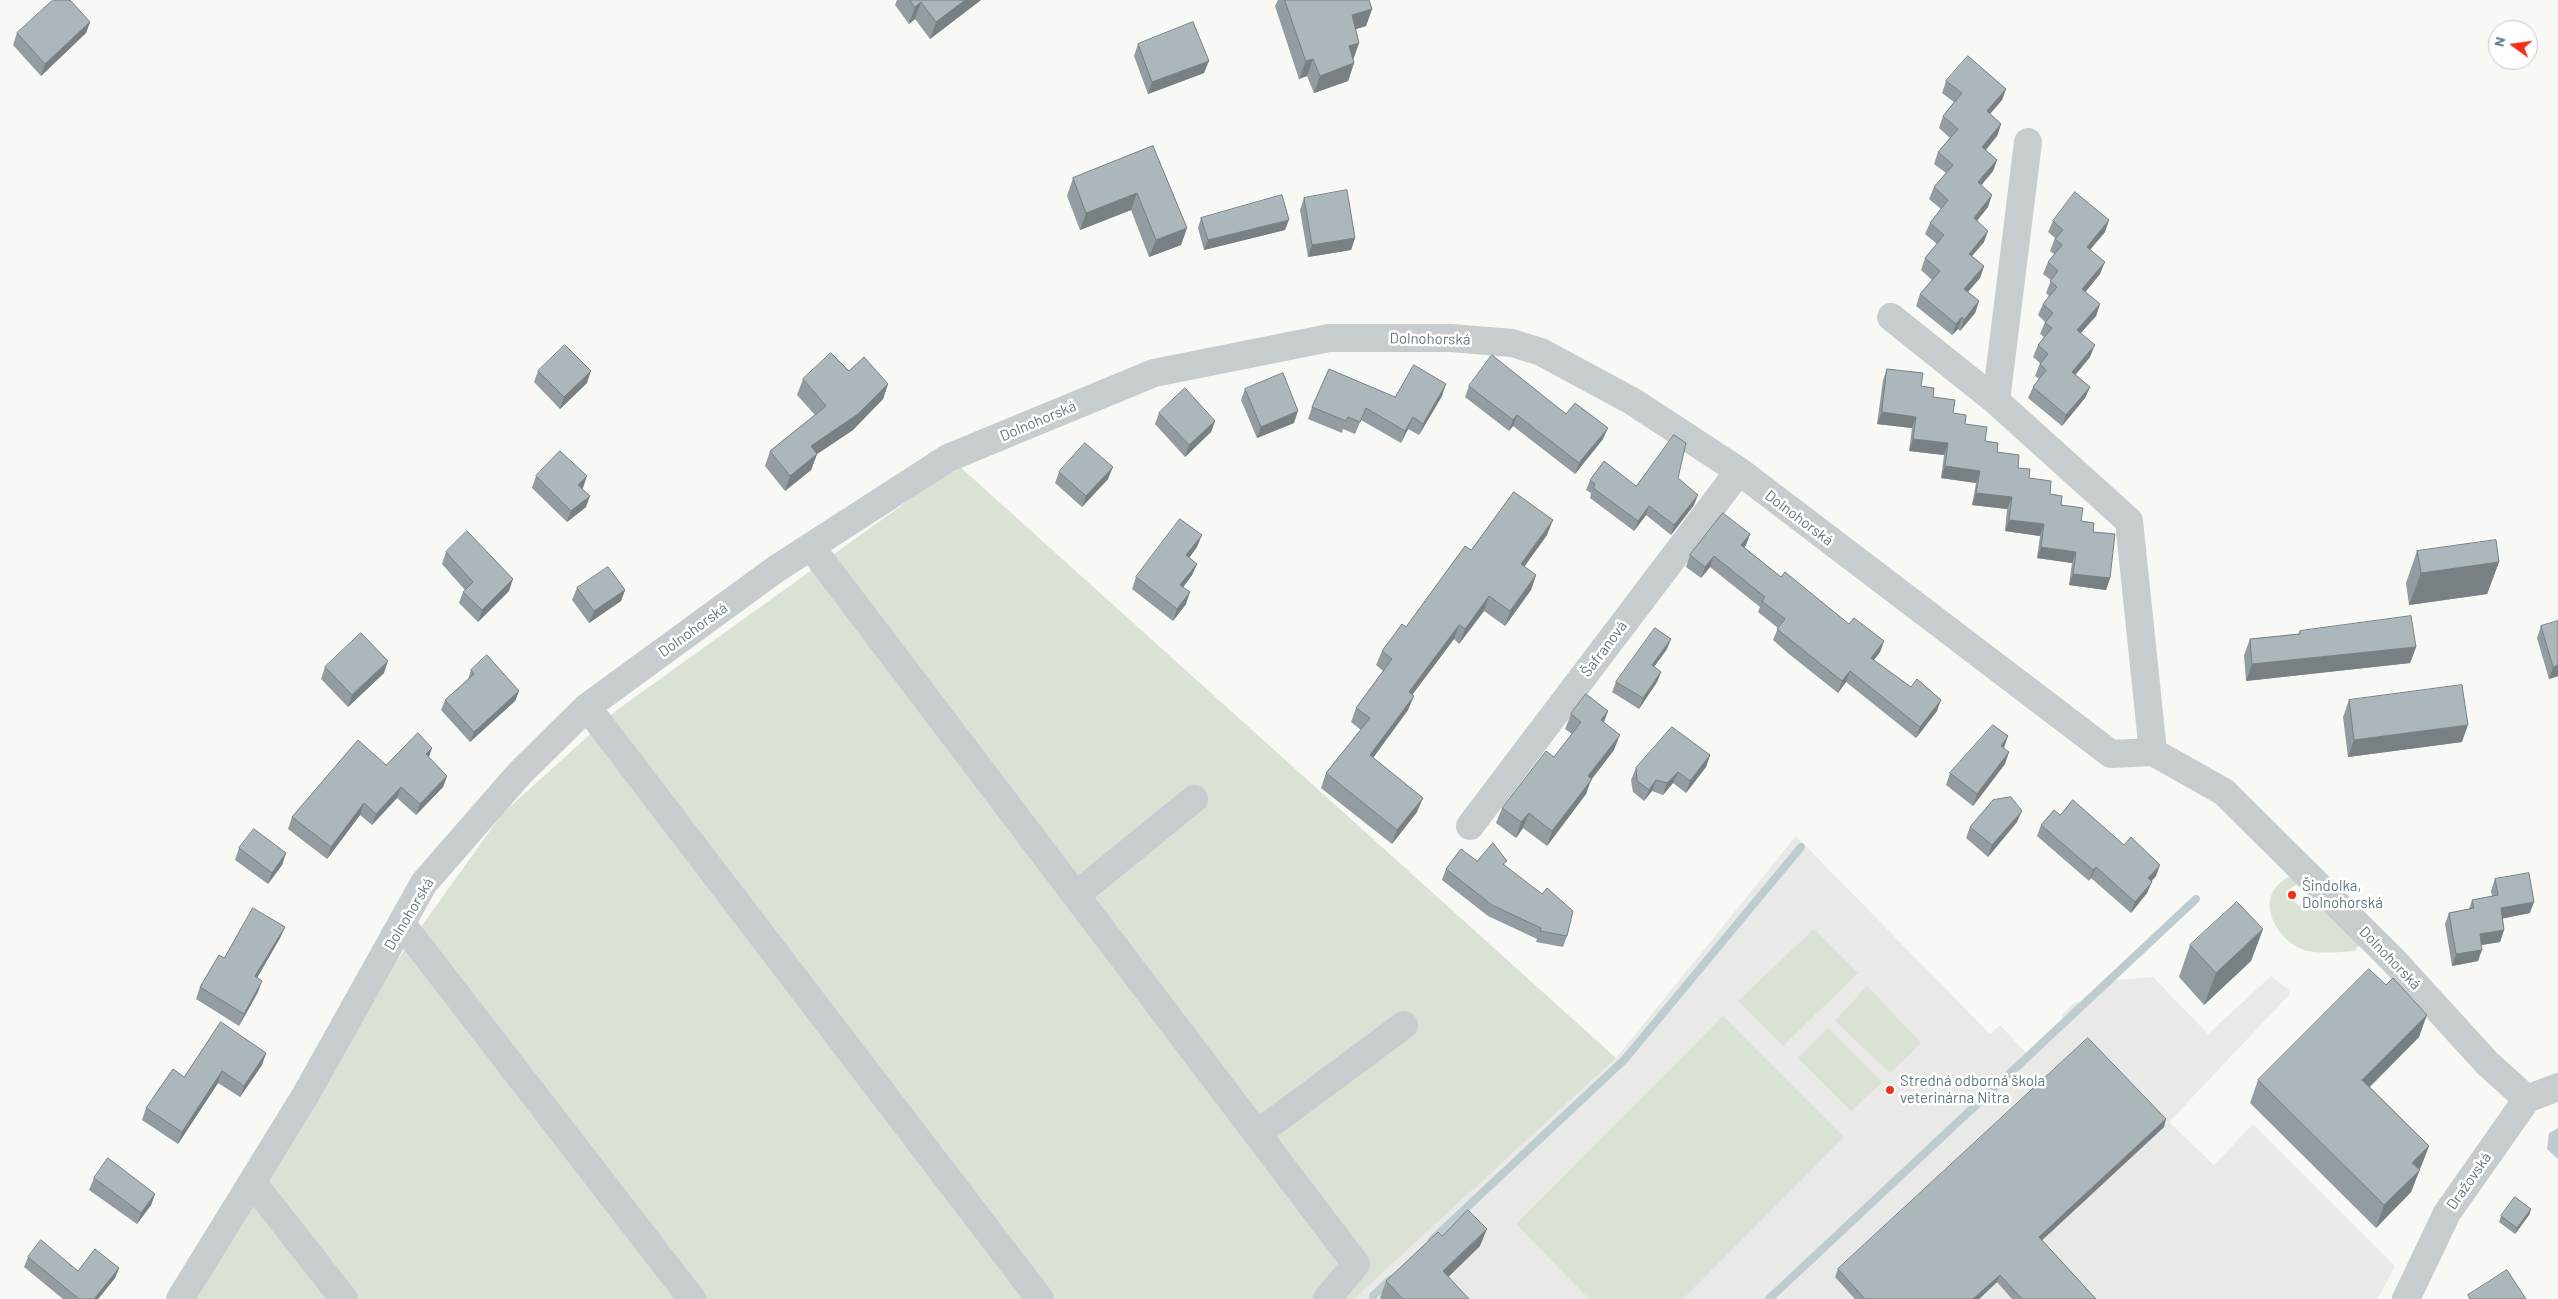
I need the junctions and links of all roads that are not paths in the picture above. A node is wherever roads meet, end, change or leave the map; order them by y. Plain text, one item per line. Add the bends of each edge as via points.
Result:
1 (2028, 142) dead end
2 (1891, 316) dead end
3 (1996, 401) junction
4 (1739, 471) junction
5 (811, 547) junction
6 (587, 707) junction
7 (2153, 752) junction
8 (1194, 799) dead end
9 (1470, 826) dead end
10 (1076, 895) junction
11 (402, 924) junction
12 (1404, 1025) dead end
13 (2558, 1087) edge
14 (2527, 1099) junction
15 (1257, 1134) junction
16 (252, 1182) junction
17 (180, 1299) edge
18 (344, 1299) edge
19 (692, 1299) edge
20 (1040, 1299) edge
21 (1327, 1299) edge
22 (2406, 1299) edge

1 - 3 street
2 - 3 street
3 - 7 street via 2129,521
4 - 5 street, Dolnohorská via 1632,401 1541,352 1512,344 1451,338 1329,338 1154,373 948,458
4 - 7 street, Dolnohorská via 2111,754
4 - 9 street, Šafranová
5 - 6 street, Dolnohorská
5 - 10 street
6 - 11 street, Dolnohorská via 520,772 424,884
6 - 20 street
7 - 14 street, Dolnohorská via 2224,792 2394,961 2488,1064
8 - 10 street
10 - 15 street
11 - 16 street, Dolnohorská via 305,1096
11 - 19 street
12 - 15 street
13 - 14 street
14 - 22 street, Dražovská via 2447,1213
15 - 21 street via 1356,1264
16 - 17 street, Dolnohorská
16 - 18 street

